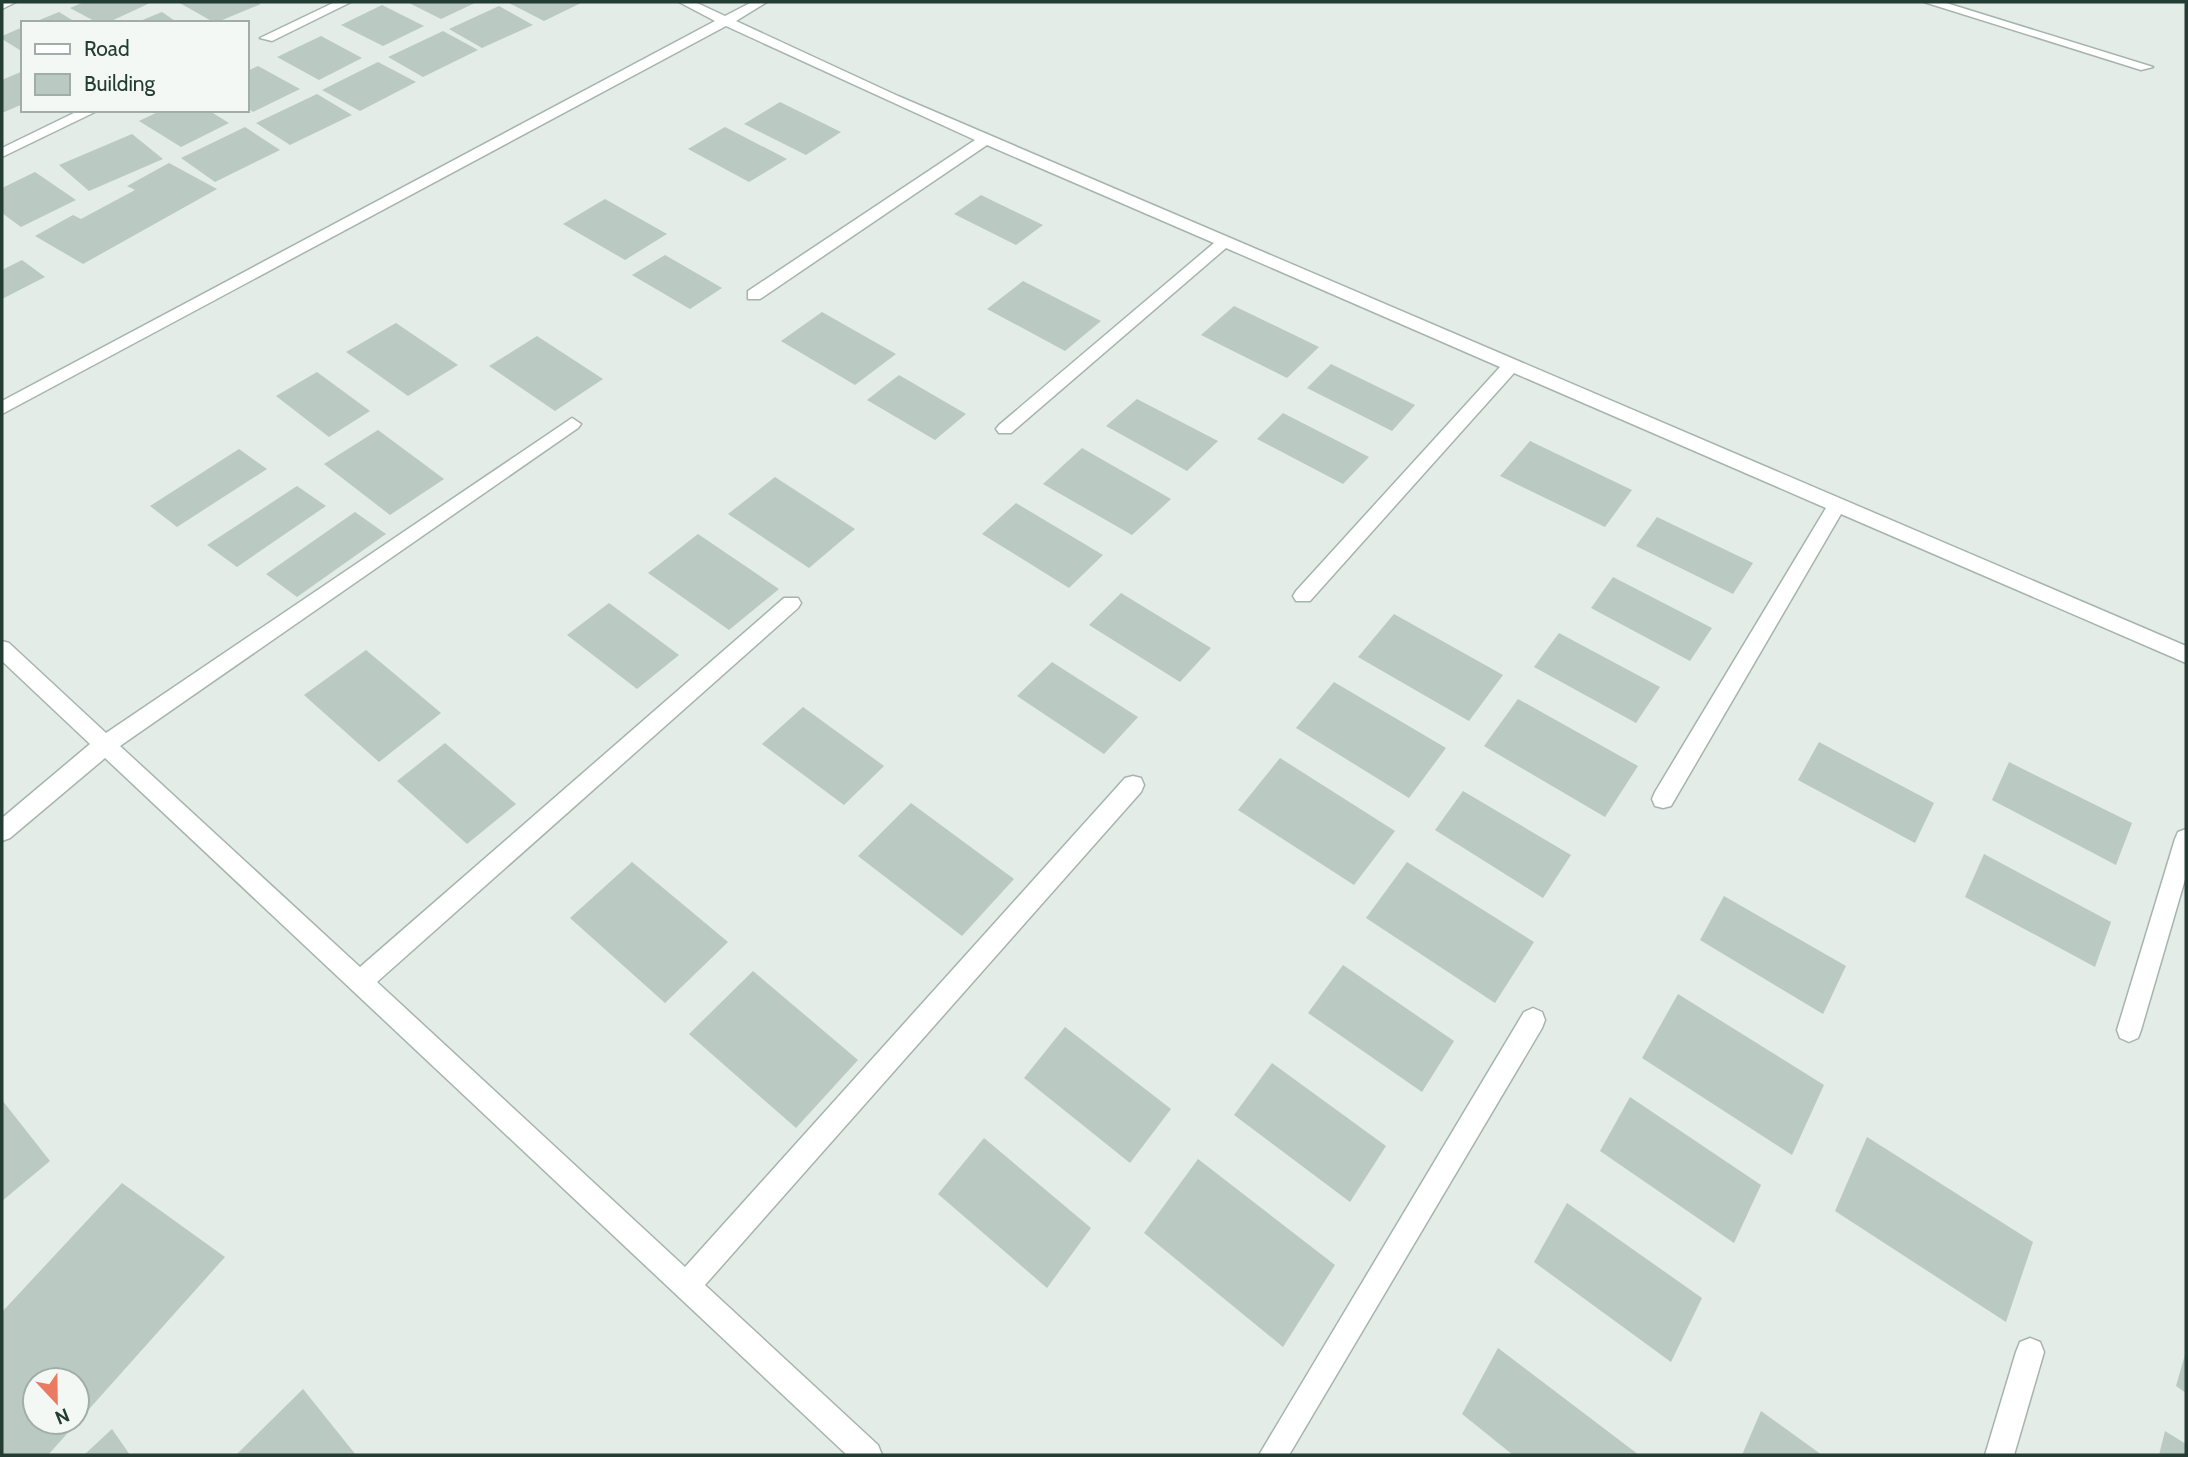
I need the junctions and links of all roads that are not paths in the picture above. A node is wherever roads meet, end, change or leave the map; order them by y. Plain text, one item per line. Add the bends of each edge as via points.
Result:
1 (10, 2) edge
2 (345, 2) edge
3 (685, 2) edge
4 (761, 2) edge
5 (1930, 2) edge
6 (2, 5) edge
7 (727, 20) junction
8 (267, 38) dead end
9 (2146, 67) dead end
10 (88, 112) edge
11 (986, 139) junction
12 (2, 153) edge
13 (1224, 242) junction
14 (754, 295) dead end
15 (1511, 365) junction
16 (2, 408) edge
17 (572, 424) dead end
18 (1005, 429) dead end
19 (1837, 505) junction
20 (1303, 596) dead end
21 (792, 603) dead end
22 (2, 649) edge
23 (2186, 655) edge
24 (105, 745) junction
25 (1133, 785) dead end
26 (1663, 799) dead end
27 (2, 831) edge
28 (2186, 839) edge
29 (360, 982) junction
30 (1533, 1020) dead end
31 (2129, 1030) dead end
32 (686, 1286) junction
33 (2030, 1352) dead end
34 (869, 1455) edge
35 (1273, 1455) edge
36 (1999, 1455) edge

1 - 6 street
2 - 8 street
3 - 7 street
4 - 7 street
5 - 9 street
7 - 11 street
7 - 16 street
10 - 12 street
11 - 13 street
11 - 14 street
13 - 15 street
13 - 18 street
15 - 19 street
15 - 20 street
17 - 24 street
19 - 23 street
19 - 26 street
21 - 29 street
22 - 24 street
24 - 27 street
24 - 29 street
25 - 32 street
28 - 31 street
29 - 32 street
30 - 35 street
32 - 34 street
33 - 36 street

